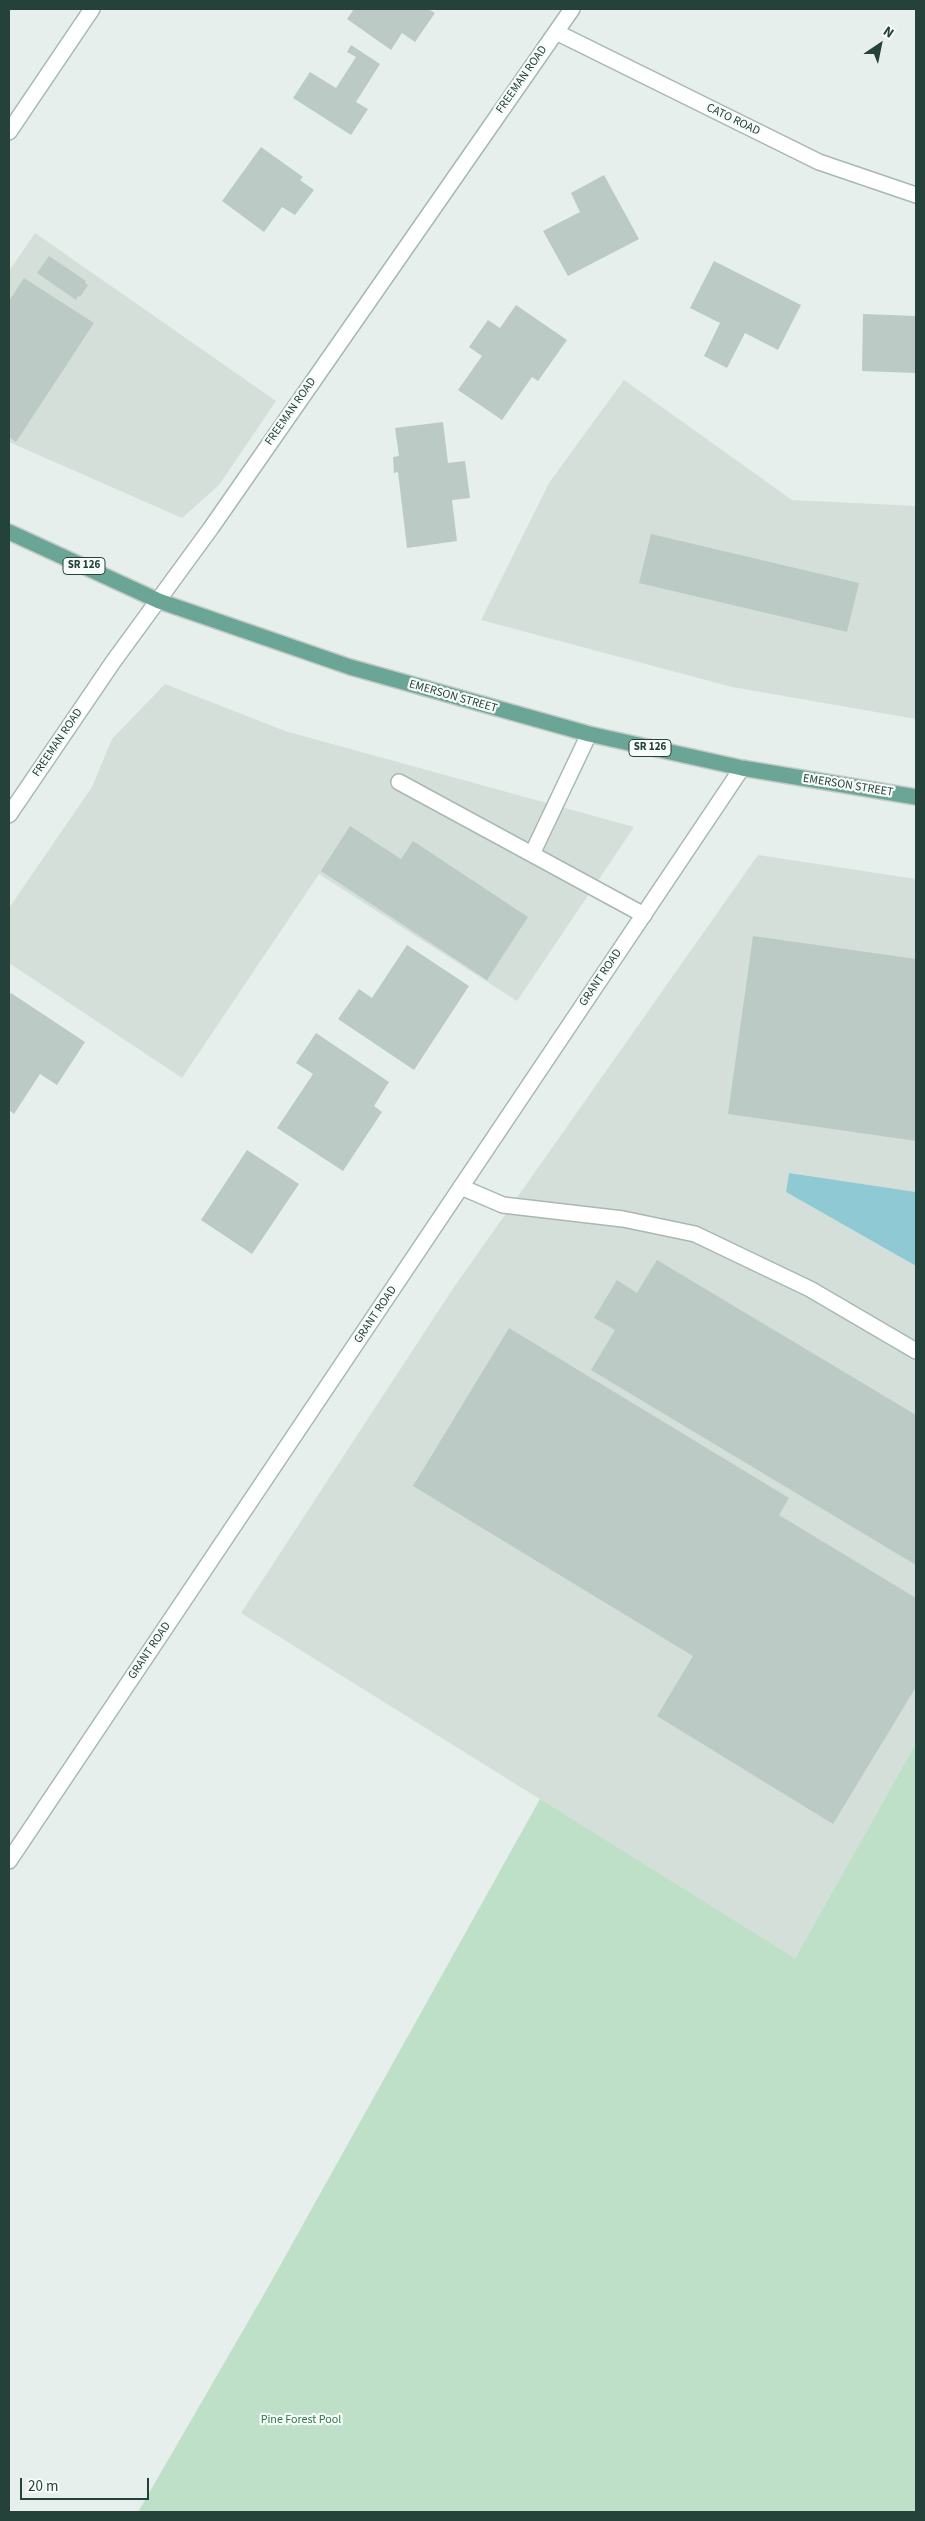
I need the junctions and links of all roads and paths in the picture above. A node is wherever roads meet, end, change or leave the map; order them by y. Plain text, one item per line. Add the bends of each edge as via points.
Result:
1 (92, 9) edge
2 (572, 9) edge
3 (556, 32) junction
4 (9, 132) edge
5 (916, 194) edge
6 (9, 532) edge
7 (159, 601) junction
8 (589, 734) junction
9 (742, 768) junction
10 (399, 782) dead end
11 (916, 797) edge
12 (9, 815) edge
13 (532, 854) junction
14 (644, 915) junction
15 (461, 1187) junction
16 (916, 1351) edge
17 (9, 1861) edge

1 - 4 street
2 - 3 street, FREEMAN ROAD
3 - 5 street, CATO ROAD via 819,162
3 - 7 street, FREEMAN ROAD
6 - 7 main road, EMERSON STREET / SR 126
7 - 8 main road, EMERSON STREET / SR 126 via 350,667
7 - 12 street, FREEMAN ROAD via 113,662
8 - 9 main road, EMERSON STREET / SR 126
8 - 13 street
9 - 11 main road, EMERSON STREET / SR 126
9 - 14 street, GRANT ROAD
10 - 13 street
13 - 14 street
14 - 15 street, GRANT ROAD
15 - 16 street via 503,1205 623,1219 695,1234 810,1289
15 - 17 street, GRANT ROAD

